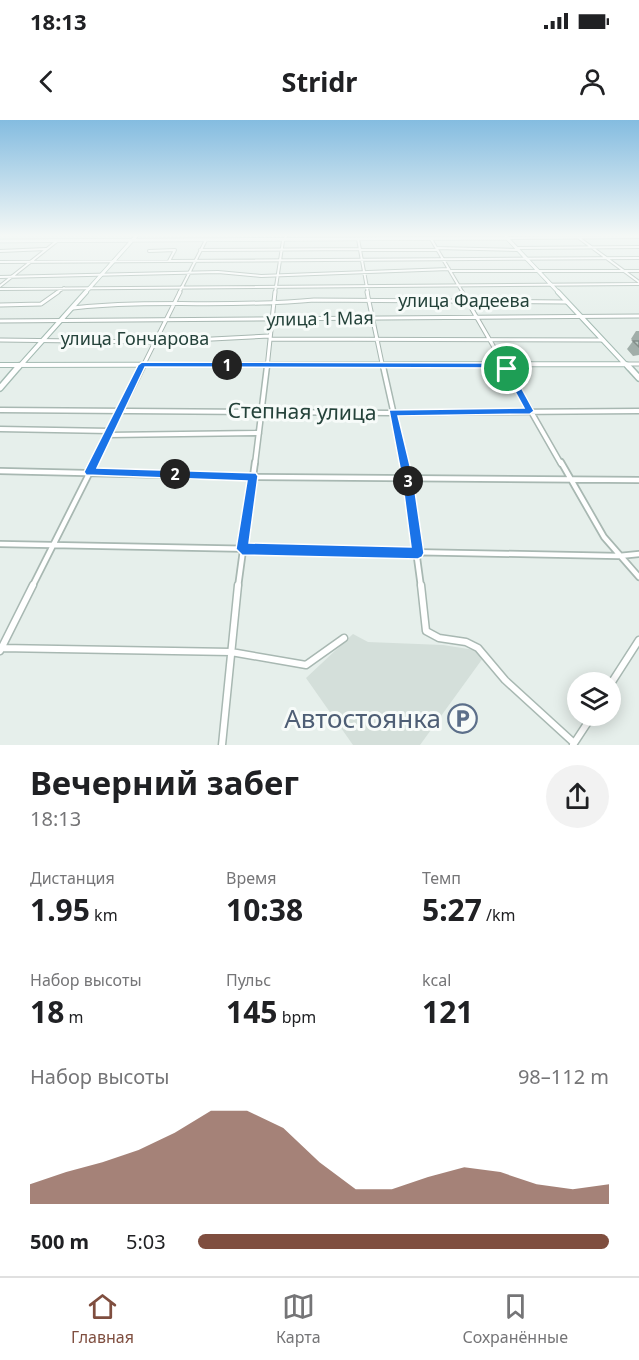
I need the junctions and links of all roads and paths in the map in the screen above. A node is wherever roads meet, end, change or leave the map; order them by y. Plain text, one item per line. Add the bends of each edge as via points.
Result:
1 (27, 264) edge
2 (111, 264) edge
3 (193, 264) edge
4 (279, 264) edge
5 (363, 264) edge
6 (446, 264) edge
7 (531, 264) edge
8 (614, 264) edge
9 (449, 270) junction
10 (623, 271) junction
11 (639, 271) edge
12 (538, 272) junction
13 (364, 273) junction
14 (188, 274) junction
15 (102, 275) junction
16 (277, 275) junction
17 (12, 276) junction
18 (0, 277) edge
19 (639, 283) edge
20 (366, 284) junction
21 (457, 284) junction
22 (550, 284) junction
23 (276, 286) junction
24 (0, 287) edge
25 (182, 287) junction
26 (65, 288) junction
27 (90, 288) junction
28 (466, 300) junction
29 (370, 302) junction
30 (567, 302) junction
31 (173, 304) junction
32 (273, 304) junction
33 (0, 305) edge
34 (73, 308) junction
35 (580, 316) junction
36 (639, 316) edge
37 (372, 318) junction
38 (476, 318) junction
39 (165, 320) junction
40 (271, 320) junction
41 (0, 321) edge
42 (60, 321) junction
43 (269, 338) junction
44 (488, 338) junction
45 (44, 339) junction
46 (0, 340) edge
47 (377, 340) junction
48 (603, 340) junction
49 (154, 342) junction
50 (626, 364) junction
51 (639, 364) edge
52 (0, 365) edge
53 (21, 365) junction
54 (142, 365) junction
55 (267, 365) junction
56 (504, 365) junction
57 (384, 366) junction
58 (639, 378) edge
59 (0, 388) edge
60 (121, 409) junction
61 (0, 410) edge
62 (262, 411) junction
63 (530, 411) junction
64 (639, 411) edge
65 (393, 413) junction
66 (0, 429) edge
67 (109, 433) junction
68 (259, 433) junction
69 (0, 471) edge
70 (89, 472) junction
71 (253, 476) junction
72 (408, 478) junction
73 (570, 480) junction
74 (639, 480) edge
75 (0, 544) edge
76 (53, 545) junction
77 (242, 549) junction
78 (418, 553) junction
79 (639, 554) edge
80 (619, 556) junction
81 (639, 577) edge
82 (344, 638) dead end
83 (639, 640) edge
84 (0, 649) edge
85 (231, 652) junction
86 (619, 672) edge
87 (586, 726) edge
88 (574, 744) edge
89 (222, 745) edge

1 - 17 street
2 - 15 street
3 - 14 street
4 - 16 street
5 - 13 street
6 - 9 street
7 - 12 street
8 - 10 street
9 - 12 street
9 - 13 street
9 - 21 street
10 - 11 street
10 - 12 street
10 - 19 street
12 - 22 street
13 - 16 street
13 - 20 street
14 - 15 street
14 - 16 street
14 - 25 street
15 - 17 street
15 - 27 street
16 - 23 street
17 - 18 street
17 - 24 street
19 - 22 street
20 - 21 street
20 - 23 street
20 - 29 street
21 - 22 street
21 - 28 street
22 - 30 street
23 - 25 street
23 - 32 street
24 - 26 street
25 - 27 street
25 - 31 street
26 - 27 street
26 - 33 street via 41,304
27 - 34 street
28 - 29 street, улица Фадеева
28 - 30 street, улица Фадеева
28 - 38 street
29 - 32 street, улица Фадеева via 314,300
29 - 37 street
30 - 35 street
31 - 32 street, улица Фадеева
31 - 34 street, улица Фадеева
31 - 39 street
32 - 40 street
34 - 42 street
35 - 36 street, улица 1 Мая
35 - 38 street, улица 1 Мая
35 - 48 main road
37 - 38 street, улица 1 Мая
37 - 40 street, улица 1 Мая
37 - 47 street
38 - 44 street
39 - 40 street, улица 1 Мая
39 - 42 street, улица 1 Мая
39 - 49 street
40 - 43 street
41 - 42 street, улица 1 Мая
42 - 45 street
43 - 47 street, улица Гончарова
43 - 49 street, улица Гончарова
43 - 55 street
44 - 47 street, улица Гончарова
44 - 48 street, улица Гончарова
44 - 56 street
45 - 46 street, улица Гончарова
45 - 49 street, улица Гончарова
45 - 53 street
47 - 57 street
48 - 50 main road
49 - 54 street
50 - 51 street
50 - 56 street
50 - 58 main road
52 - 53 street
53 - 54 street
53 - 59 street
54 - 55 street
54 - 60 street
55 - 57 street
55 - 62 street
56 - 57 street
56 - 63 street
57 - 65 street
60 - 61 street, Степная улица
60 - 62 street, Степная улица
60 - 67 street
62 - 65 street, Степная улица
62 - 68 street
63 - 64 street, Степная улица
63 - 65 street, Степная улица
63 - 73 street
65 - 72 street
66 - 67 street
67 - 68 street
67 - 70 street
68 - 71 street
69 - 70 street
70 - 71 street
70 - 76 street
71 - 72 street
71 - 77 street
72 - 73 street
72 - 78 street
73 - 74 street
73 - 80 street
75 - 76 street
76 - 77 street
76 - 84 street
77 - 78 street
77 - 85 street
78 - 80 street
78 - 88 street via 426,631 439,639 478,647 507,681
79 - 80 street
80 - 81 street
82 - 85 street via 306,665
83 - 86 street
84 - 85 street
85 - 89 street
87 - 88 street

